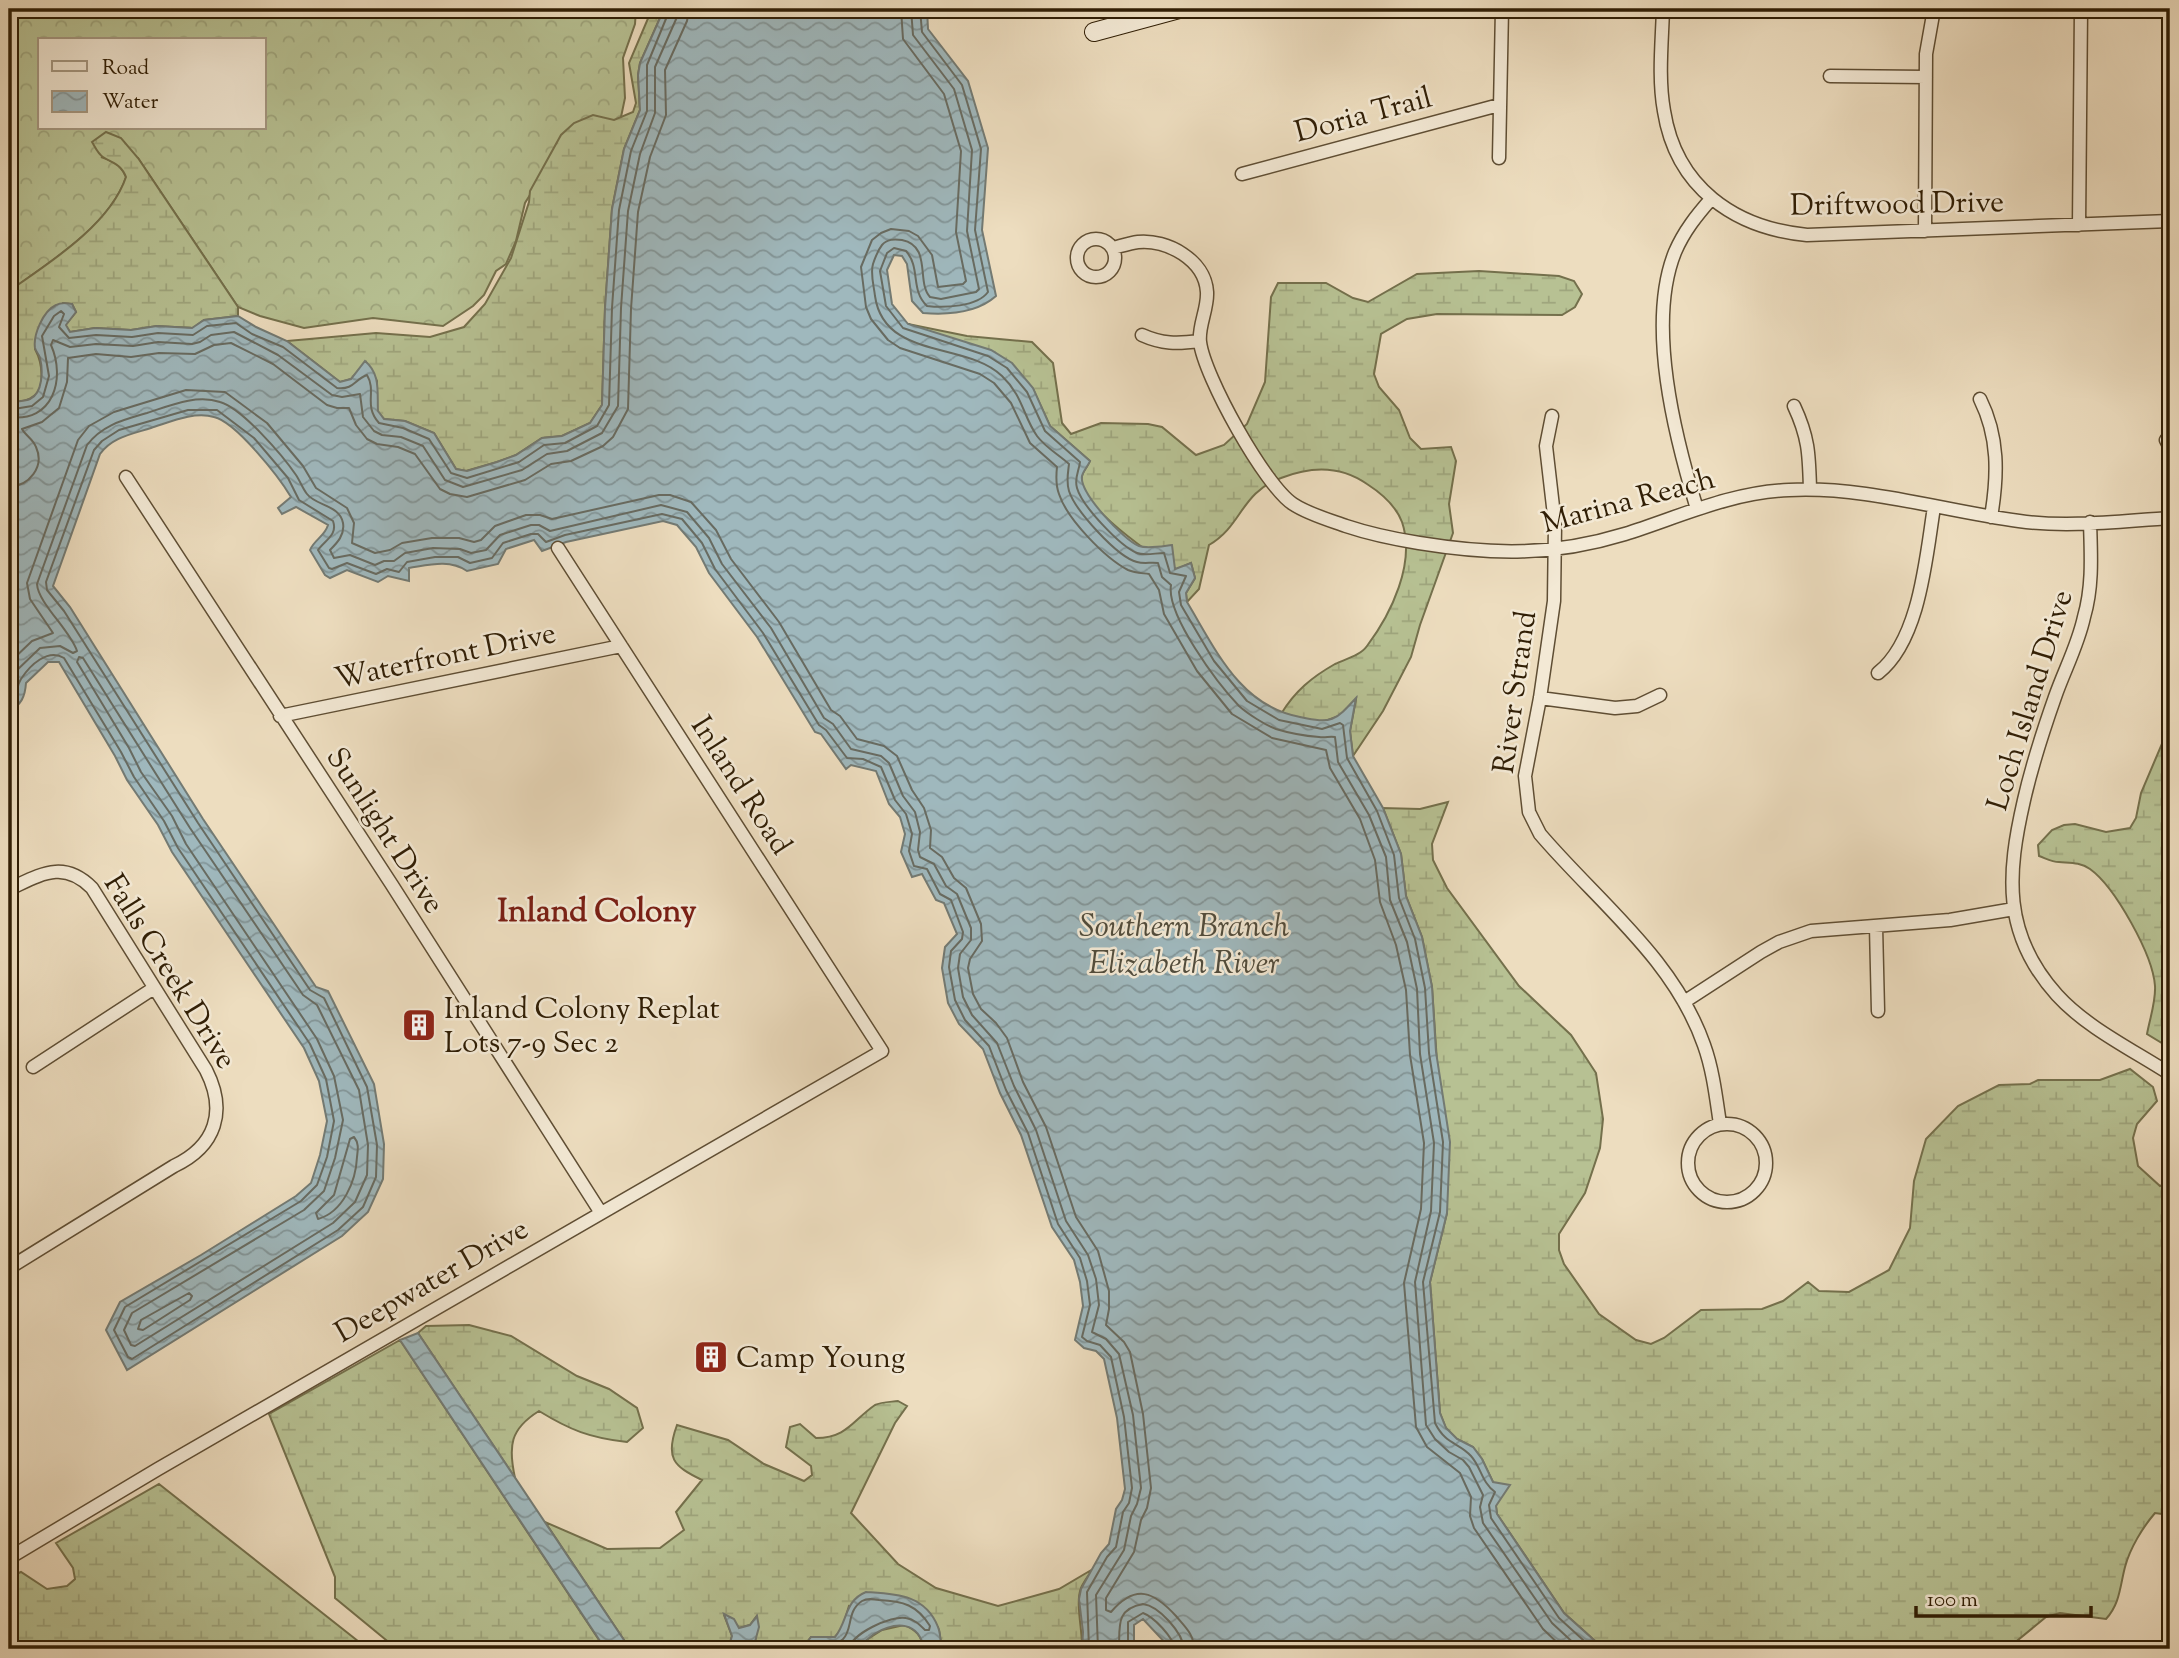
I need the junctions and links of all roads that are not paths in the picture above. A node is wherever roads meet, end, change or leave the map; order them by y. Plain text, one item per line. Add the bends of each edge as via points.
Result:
1 (1179, 9) edge
2 (1502, 9) edge
3 (1663, 9) edge
4 (1934, 9) edge
5 (2081, 9) edge
6 (1094, 32) dead end
7 (1830, 76) dead end
8 (1926, 78) junction
9 (1499, 105) junction
10 (1499, 158) dead end
11 (1242, 174) dead end
12 (1711, 199) junction
13 (2170, 221) edge
14 (2079, 225) junction
15 (1925, 231) junction
16 (1113, 248) dead end
17 (1142, 335) dead end
18 (1199, 341) junction
19 (1980, 399) dead end
20 (1794, 406) dead end
21 (1552, 416) dead end
22 (125, 477) dead end
23 (1811, 489) junction
24 (1934, 508) junction
25 (1697, 509) junction
26 (1991, 517) junction
27 (2170, 518) edge
28 (2090, 522) junction
29 (558, 548) dead end
30 (1557, 549) junction
31 (621, 646) junction
32 (1878, 673) dead end
33 (1660, 695) dead end
34 (1540, 698) junction
35 (280, 716) junction
36 (9, 889) edge
37 (2014, 909) junction
38 (1876, 926) junction
39 (154, 988) junction
40 (1684, 1002) junction
41 (1878, 1011) dead end
42 (882, 1051) joint
43 (33, 1067) dead end
44 (2170, 1074) edge
45 (1720, 1124) junction
46 (601, 1213) junction
47 (9, 1269) edge
48 (9, 1558) edge

1 - 6 street
2 - 9 street
3 - 12 street, Driftwood Drive via 1666,125 1688,171
4 - 8 street
5 - 14 street
7 - 8 street
8 - 15 street
9 - 10 street
9 - 11 street, Doria Trail
12 - 15 street, Driftwood Drive via 1752,224 1783,233
12 - 25 street via 1678,245 1664,302 1672,421
13 - 14 street, Driftwood Drive
14 - 15 street, Driftwood Drive
16 - 18 street, Marina Reach via 1138,242 1164,244 1185,255 1203,277 1207,290
17 - 18 street via 1172,344
18 - 30 street, Marina Reach via 1235,422 1266,473 1293,504 1387,537 1483,551
19 - 26 street via 1995,445
20 - 23 street via 1808,444
21 - 30 street, River Strand via 1546,446
22 - 35 street, Sunlight Drive
23 - 24 street, Marina Reach
23 - 25 street, Marina Reach via 1752,494
24 - 26 street, Marina Reach
24 - 32 street via 1906,636
25 - 30 street, Marina Reach via 1624,534
26 - 28 street, Marina Reach
27 - 28 street, Marina Reach
28 - 37 street, Loch Island Drive via 2091,576 2084,620 2034,760 2014,841
29 - 31 street, Inland Road
30 - 34 street, River Strand via 1552,630
31 - 35 street, Waterfront Drive
31 - 42 street, Inland Road
33 - 34 street via 1637,706 1615,708
34 - 40 street, River Strand via 1525,776 1532,819 1560,857 1664,970
35 - 46 street, Sunlight Drive
36 - 39 street, Falls Creek Drive via 54,871 81,877
37 - 38 street
37 - 44 street, Loch Island Drive via 2024,944 2058,996
38 - 40 street via 1811,931 1779,942
38 - 41 street
39 - 43 street
39 - 47 street, Falls Creek Drive via 214,1085 216,1118 211,1134 190,1159
40 - 45 street, River Strand via 1704,1045
42 - 46 street, Deepwater Drive
45 - 45 street via 1695,1140 1688,1169 1704,1195 1734,1202 1760,1185 1766,1156 1750,1130
46 - 48 street, Deepwater Drive

